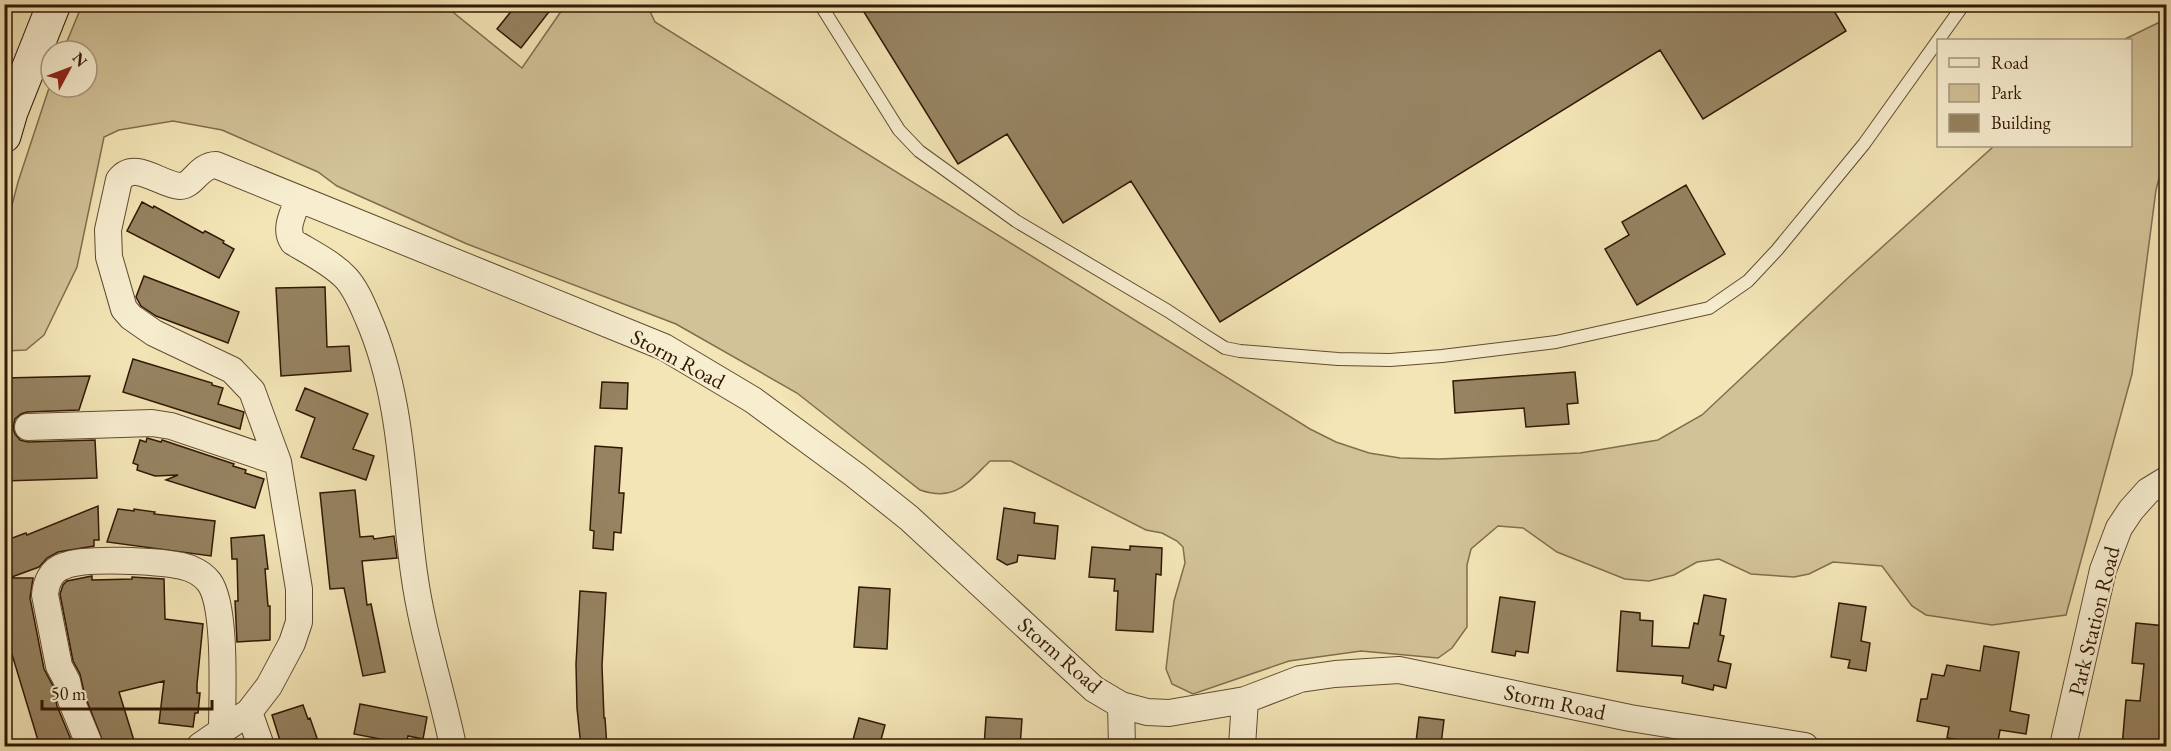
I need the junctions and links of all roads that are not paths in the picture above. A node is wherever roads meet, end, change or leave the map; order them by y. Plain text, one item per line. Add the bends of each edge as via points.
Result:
1 (54, 4) edge
2 (820, 4) edge
3 (1964, 4) edge
4 (1939, 39) edge
5 (1937, 42) edge
6 (4, 136) edge
7 (298, 200) junction
8 (28, 427) dead end
9 (278, 462) junction
10 (2166, 480) edge
11 (1245, 700) junction
12 (1121, 705) junction
13 (249, 712) junction
14 (222, 731) junction
15 (90, 747) edge
16 (200, 747) edge
17 (261, 747) edge
18 (453, 747) edge
19 (1122, 747) edge
20 (1242, 747) edge
21 (1805, 747) edge
22 (2063, 747) edge

1 - 6 main road
2 - 5 lane via 899,130 919,151 1016,221 1225,348 1338,359 1442,356 1556,342 1709,308 1748,281 1777,250 1864,144
3 - 4 lane
7 - 9 street, Storm Road via 216,165 203,169 180,186 136,171 128,172 119,180 108,230 109,257 124,309 154,333 232,370 243,380 252,392
7 - 12 street, Storm Road via 664,347 753,400 909,519 1094,690
7 - 18 street via 288,227 290,237 338,270 352,285 383,358 406,485 414,573 428,651
8 - 9 street via 152,423
9 - 13 street, Storm Road via 299,589 299,622 269,686
10 - 22 street, Park Station Road via 2148,491 2119,528 2103,570
11 - 12 street, Storm Road via 1169,713
11 - 20 street
11 - 21 street, Storm Road via 1300,680 1399,670 1630,718
12 - 19 street
13 - 14 street, Storm Road
13 - 17 street
14 - 15 street via 222,648 216,593 208,581 183,566 101,561 64,566 45,585 58,666
14 - 16 street, Storm Road

